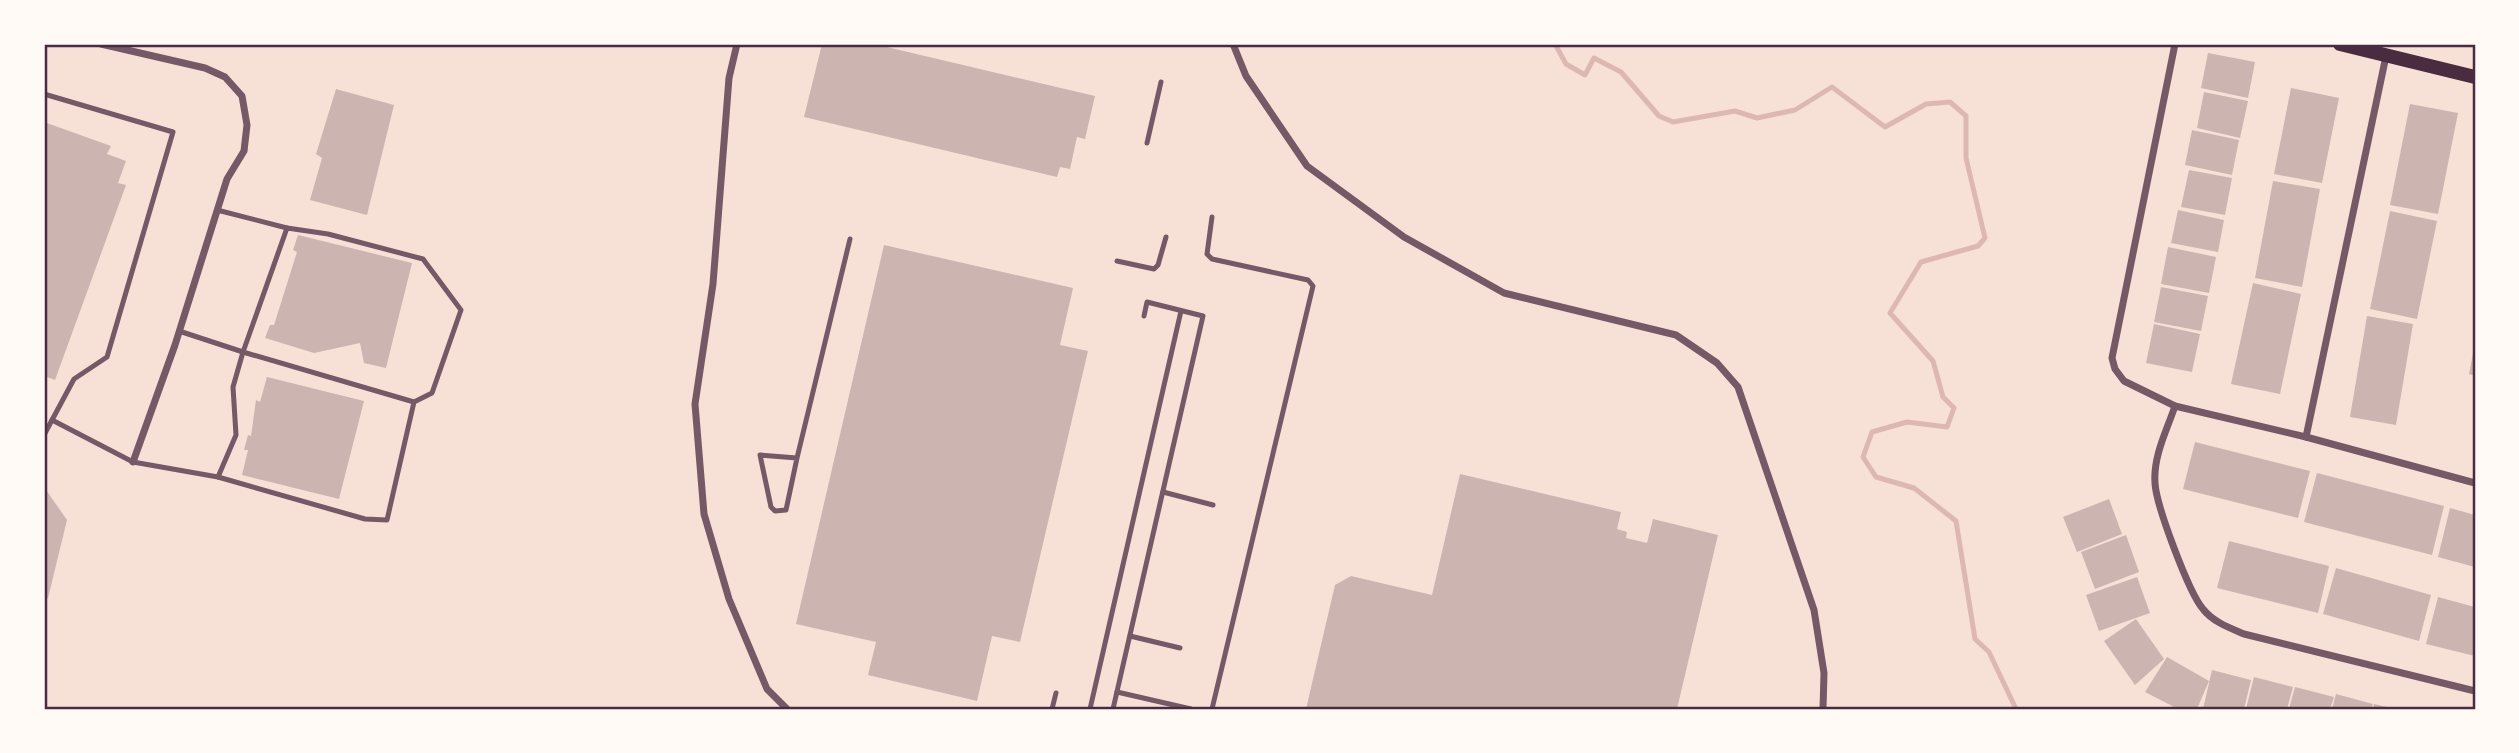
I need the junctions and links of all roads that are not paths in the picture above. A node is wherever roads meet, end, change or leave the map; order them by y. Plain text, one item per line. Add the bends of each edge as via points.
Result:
1 (101, 44) edge
2 (737, 44) edge
3 (1233, 44) edge
4 (2175, 44) edge
5 (2340, 44) edge
6 (2386, 56) junction
7 (2475, 77) edge
8 (1161, 82) dead end
9 (44, 94) edge
10 (1147, 143) dead end
11 (217, 210) junction
12 (1212, 217) dead end
13 (287, 228) junction
14 (1166, 237) dead end
15 (850, 239) dead end
16 (1117, 261) dead end
17 (1181, 311) junction
18 (1144, 316) dead end
19 (179, 331) junction
20 (243, 352) junction
21 (414, 402) junction
22 (2175, 406) junction
23 (52, 420) junction
24 (44, 435) edge
25 (2306, 437) junction
26 (797, 458) junction
27 (133, 462) junction
28 (218, 477) junction
29 (2475, 483) edge
30 (1163, 492) junction
31 (1213, 505) dead end
32 (1130, 636) junction
33 (1180, 648) dead end
34 (2475, 691) edge
35 (1117, 692) junction
36 (1056, 694) dead end
37 (787, 709) edge
38 (1052, 709) edge
39 (1090, 709) edge
40 (1113, 709) edge
41 (1191, 709) edge
42 (1212, 709) edge
43 (1823, 709) edge

1 - 11 street via 205,68 225,76 242,96 247,125 244,151 227,179
2 - 37 street via 729,78 713,284 695,404 704,514 729,599 767,689
3 - 43 street via 1246,76 1307,166 1404,237 1504,293 1676,335 1717,363 1738,387 1814,610 1824,673
4 - 22 street via 2112,358 2124,381
5 - 6 main road
6 - 7 main road
6 - 25 street
8 - 10 lane
9 - 23 lane via 173,132 107,357 74,379
11 - 13 lane
11 - 19 street
12 - 42 lane via 1207,254 1212,259 1308,280 1313,286
13 - 20 lane
13 - 21 lane via 423,259 445,287 461,310 432,393
14 - 16 lane via 1154,269
15 - 26 lane
17 - 18 lane via 1147,302
17 - 30 lane via 1203,316
17 - 39 lane
19 - 20 lane
19 - 27 street
20 - 21 lane
20 - 28 lane via 233,387 236,435
21 - 28 lane via 387,520 365,519
22 - 25 street
22 - 34 street via 2157,458 2155,482 2158,503 2202,609 2244,634
23 - 24 lane
23 - 27 lane
25 - 29 street
26 - 26 lane via 786,510 782,513 771,507 760,455
27 - 28 lane
30 - 31 lane
30 - 32 lane
32 - 33 lane
32 - 35 lane
35 - 40 lane
35 - 41 lane
36 - 38 lane

